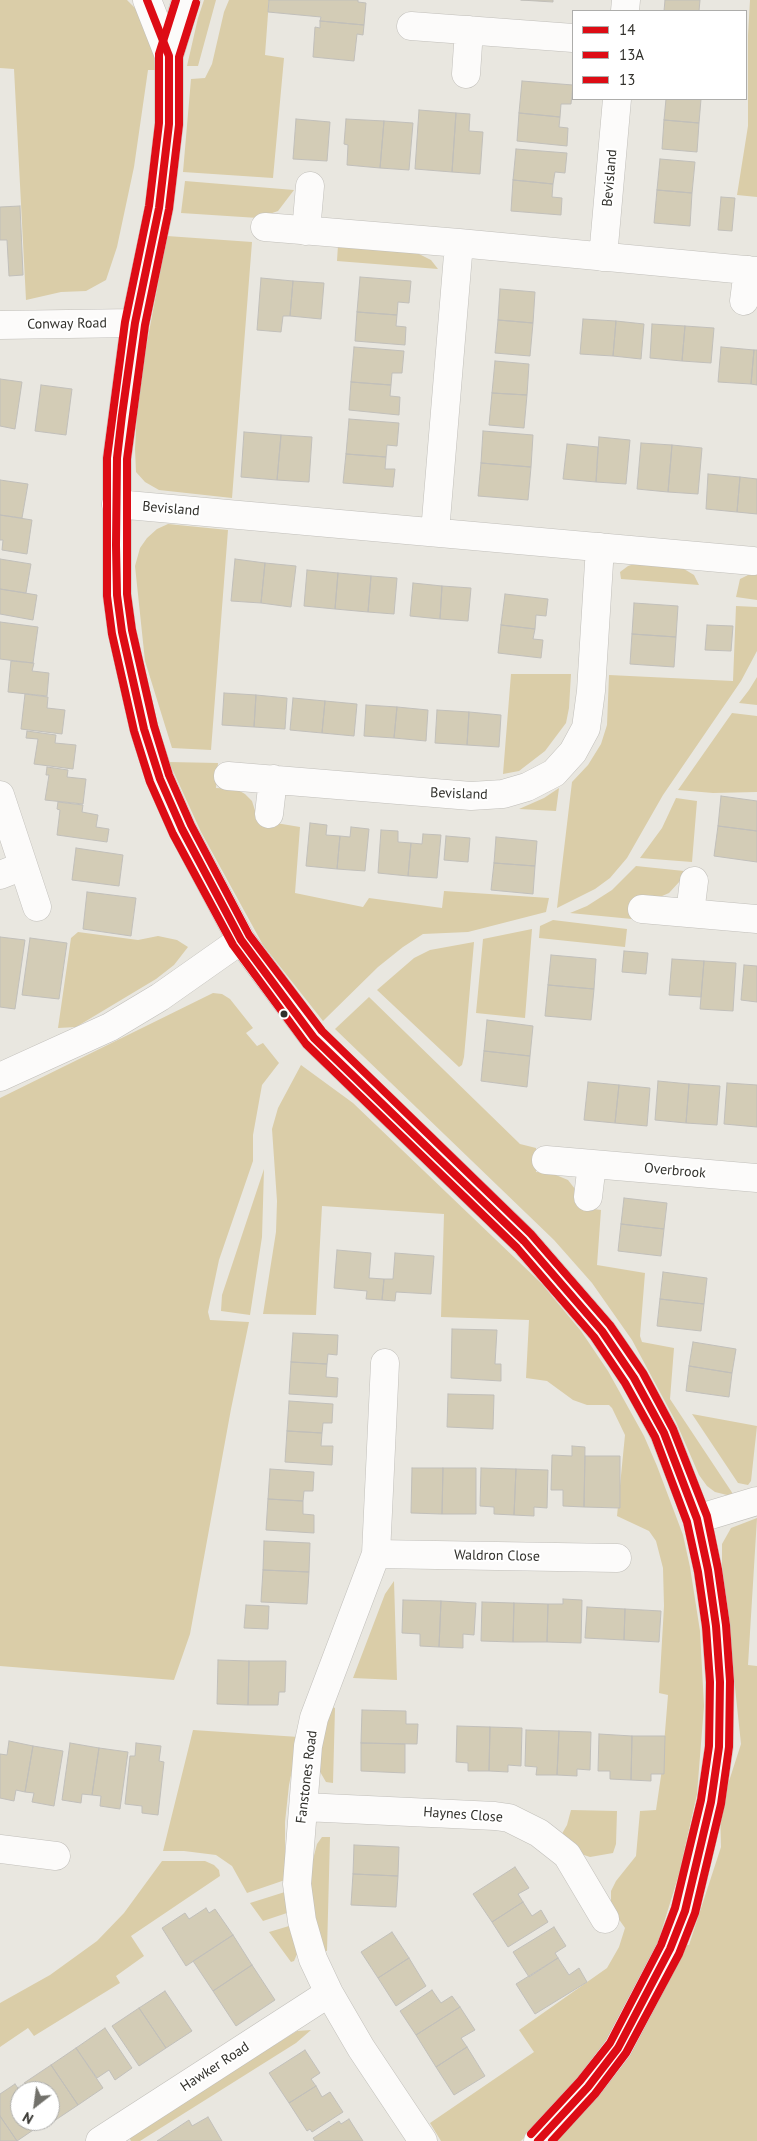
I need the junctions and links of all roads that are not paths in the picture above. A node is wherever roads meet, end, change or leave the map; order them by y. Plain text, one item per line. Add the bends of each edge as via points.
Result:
1 (147, 0) edge
2 (186, 0) edge
3 (411, 26) dead end
4 (469, 30) junction
5 (572, 38) edge
6 (169, 56) junction
7 (466, 74) dead end
8 (617, 100) edge
9 (310, 186) dead end
10 (265, 227) dead end
11 (306, 231) junction
12 (458, 244) junction
13 (603, 257) junction
14 (752, 270) edge
15 (744, 301) dead end
16 (135, 323) junction
17 (0, 325) edge
18 (116, 504) junction
19 (435, 532) junction
20 (600, 547) junction
21 (753, 561) dead end
22 (228, 776) dead end
23 (273, 780) junction
24 (0, 795) edge
25 (268, 814) dead end
26 (12, 871) edge
27 (694, 881) dead end
28 (37, 907) dead end
29 (642, 909) dead end
30 (690, 913) junction
31 (757, 919) edge
32 (241, 940) junction
33 (0, 1077) edge
34 (546, 1160) dead end
35 (592, 1164) junction
36 (757, 1178) edge
37 (588, 1198) dead end
38 (385, 1362) dead end
39 (757, 1501) edge
40 (697, 1519) junction
41 (376, 1554) junction
42 (618, 1558) dead end
43 (304, 1806) junction
44 (0, 1848) edge
45 (56, 1856) dead end
46 (605, 1919) dead end
47 (330, 1993) junction
48 (100, 2141) edge
49 (423, 2141) edge
50 (538, 2141) edge

1 - 6 street
2 - 6 street
3 - 4 street
4 - 5 street
4 - 7 street
6 - 16 street via 169,124 159,208
8 - 13 street, Bevisland
9 - 11 street
10 - 11 street
11 - 12 street
12 - 13 street
12 - 19 street
13 - 14 street
14 - 15 street
16 - 17 street, Conway Road
16 - 18 street via 117,458
18 - 19 street, Bevisland
18 - 32 street via 119,605 127,658 144,729 178,821
19 - 20 street, Bevisland
20 - 21 street, Bevisland
20 - 23 street, Bevisland via 586,728 574,752 554,772 503,794 470,796
22 - 23 street, Bevisland
23 - 25 street
24 - 26 street
26 - 28 street
27 - 30 street
29 - 30 street
30 - 31 street
32 - 33 street via 160,997 110,1027
32 - 40 street via 314,1038 524,1241 602,1331 634,1378 664,1433
34 - 35 street, Overbrook
35 - 36 street, Overbrook
35 - 37 street
38 - 41 street, Fanstones Road
39 - 40 street
40 - 50 street via 716,1626 720,1682 719,1747 712,1802 692,1885 670,1949 618,2048 588,2088
41 - 42 street, Waldron Close
41 - 43 street, Fanstones Road via 314,1718 308,1746
43 - 46 street, Haynes Close via 509,1818 539,1833 567,1855
43 - 47 street, Fanstones Road via 297,1884 302,1921 313,1959
44 - 45 street
47 - 48 street, Hawker Road
47 - 49 street, Fanstones Road via 361,2048

